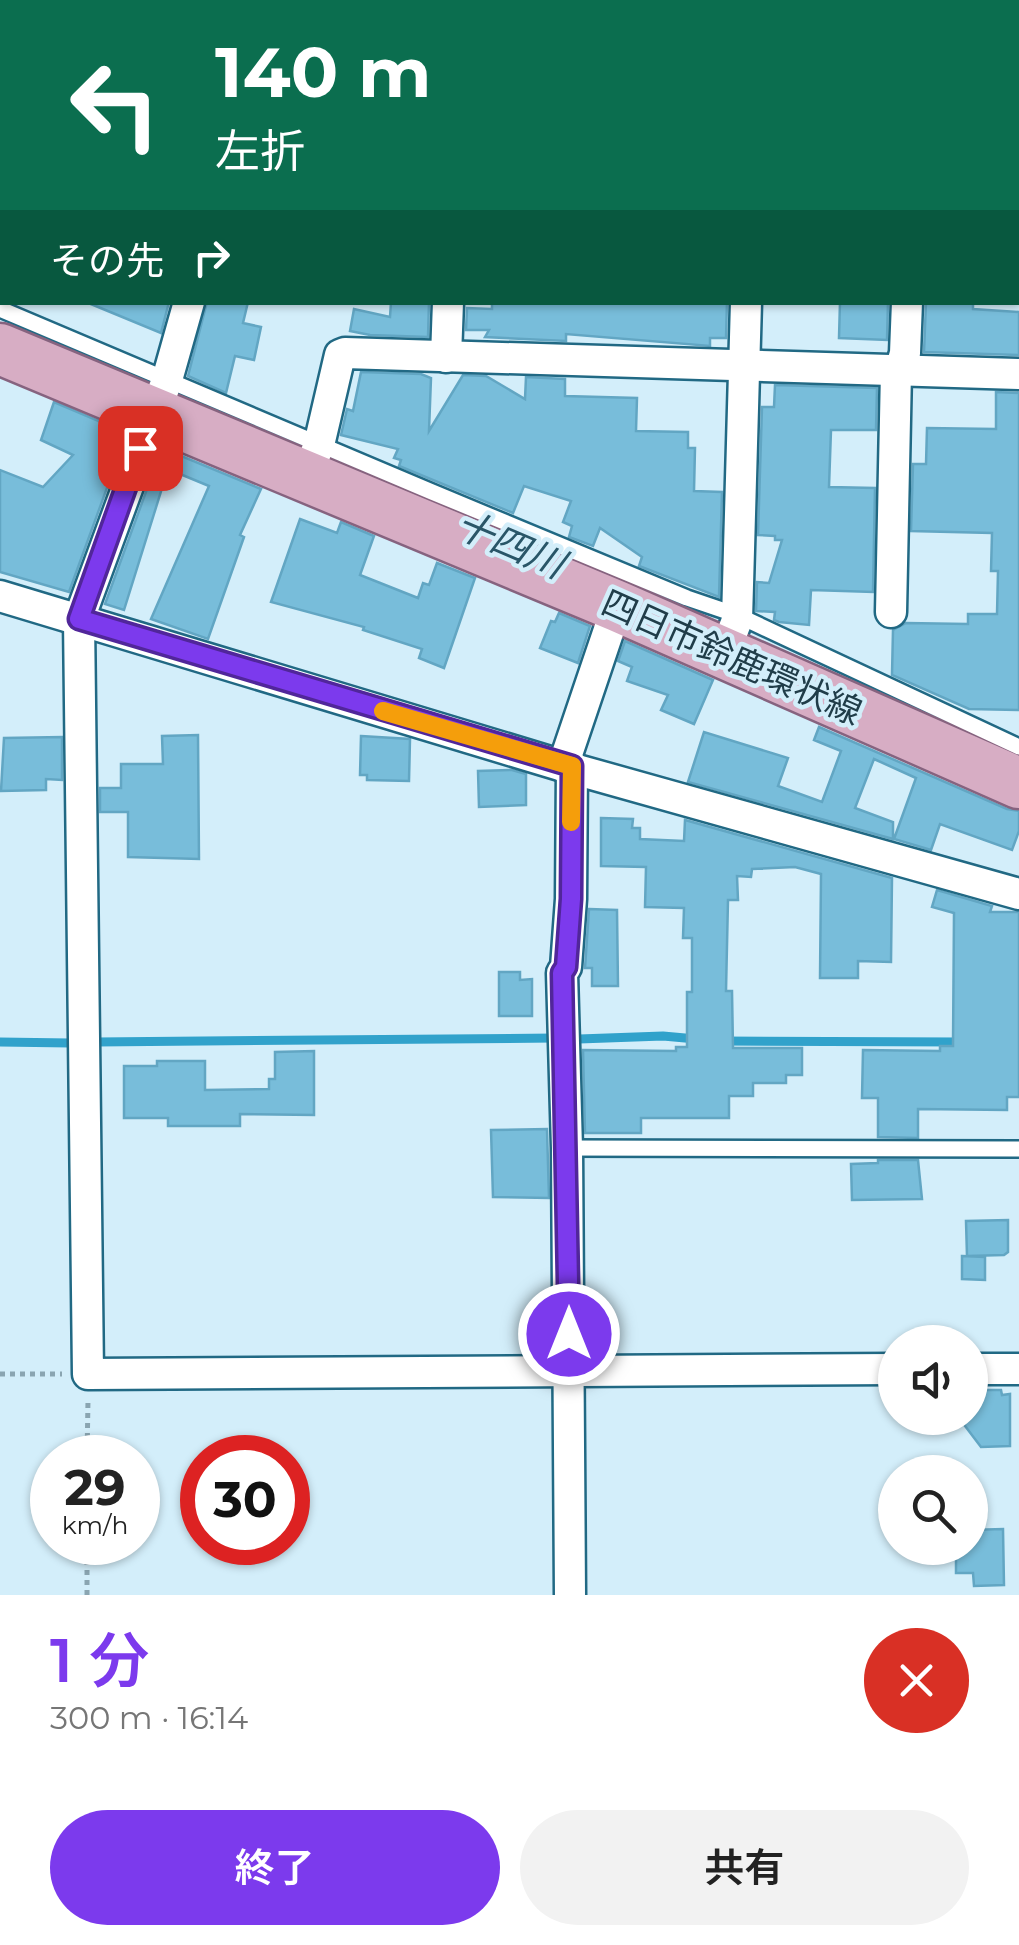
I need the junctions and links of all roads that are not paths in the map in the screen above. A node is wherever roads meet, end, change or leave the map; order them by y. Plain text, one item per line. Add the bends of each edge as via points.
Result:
1 (188, 305) edge
2 (448, 305) edge
3 (746, 305) edge
4 (907, 305) edge
5 (0, 309) edge
6 (0, 349) edge
7 (446, 357) junction
8 (745, 364) junction
9 (898, 371) junction
10 (1019, 374) edge
11 (160, 397) junction
12 (313, 460) junction
13 (0, 596) edge
14 (618, 606) junction
15 (891, 612) dead end
16 (79, 619) junction
17 (731, 635) junction
18 (1019, 747) edge
19 (567, 766) junction
20 (1019, 783) edge
21 (1019, 894) edge
22 (567, 1148) junction
23 (1019, 1149) edge
24 (1019, 1368) edge
25 (878, 1369) edge
26 (988, 1369) edge
27 (569, 1371) junction
28 (570, 1595) edge

1 - 11 street
2 - 7 street
3 - 8 street
4 - 9 street
5 - 11 lane
6 - 11 main road, 四日市鈴鹿環状線
7 - 8 street
7 - 12 street via 340,356
8 - 9 street
8 - 17 street
9 - 10 street
9 - 15 street
11 - 12 main road, 四日市鈴鹿環状線
11 - 16 street
12 - 14 main road, 四日市鈴鹿環状線
12 - 17 lane via 687,598
13 - 16 street
14 - 17 main road, 四日市鈴鹿環状線
14 - 19 street
16 - 19 street
16 - 27 street via 88,1374
17 - 18 lane
17 - 20 main road, 四日市鈴鹿環状線
19 - 21 street
19 - 22 street
22 - 23 lane
22 - 27 street
24 - 26 street
25 - 27 street
27 - 28 street

